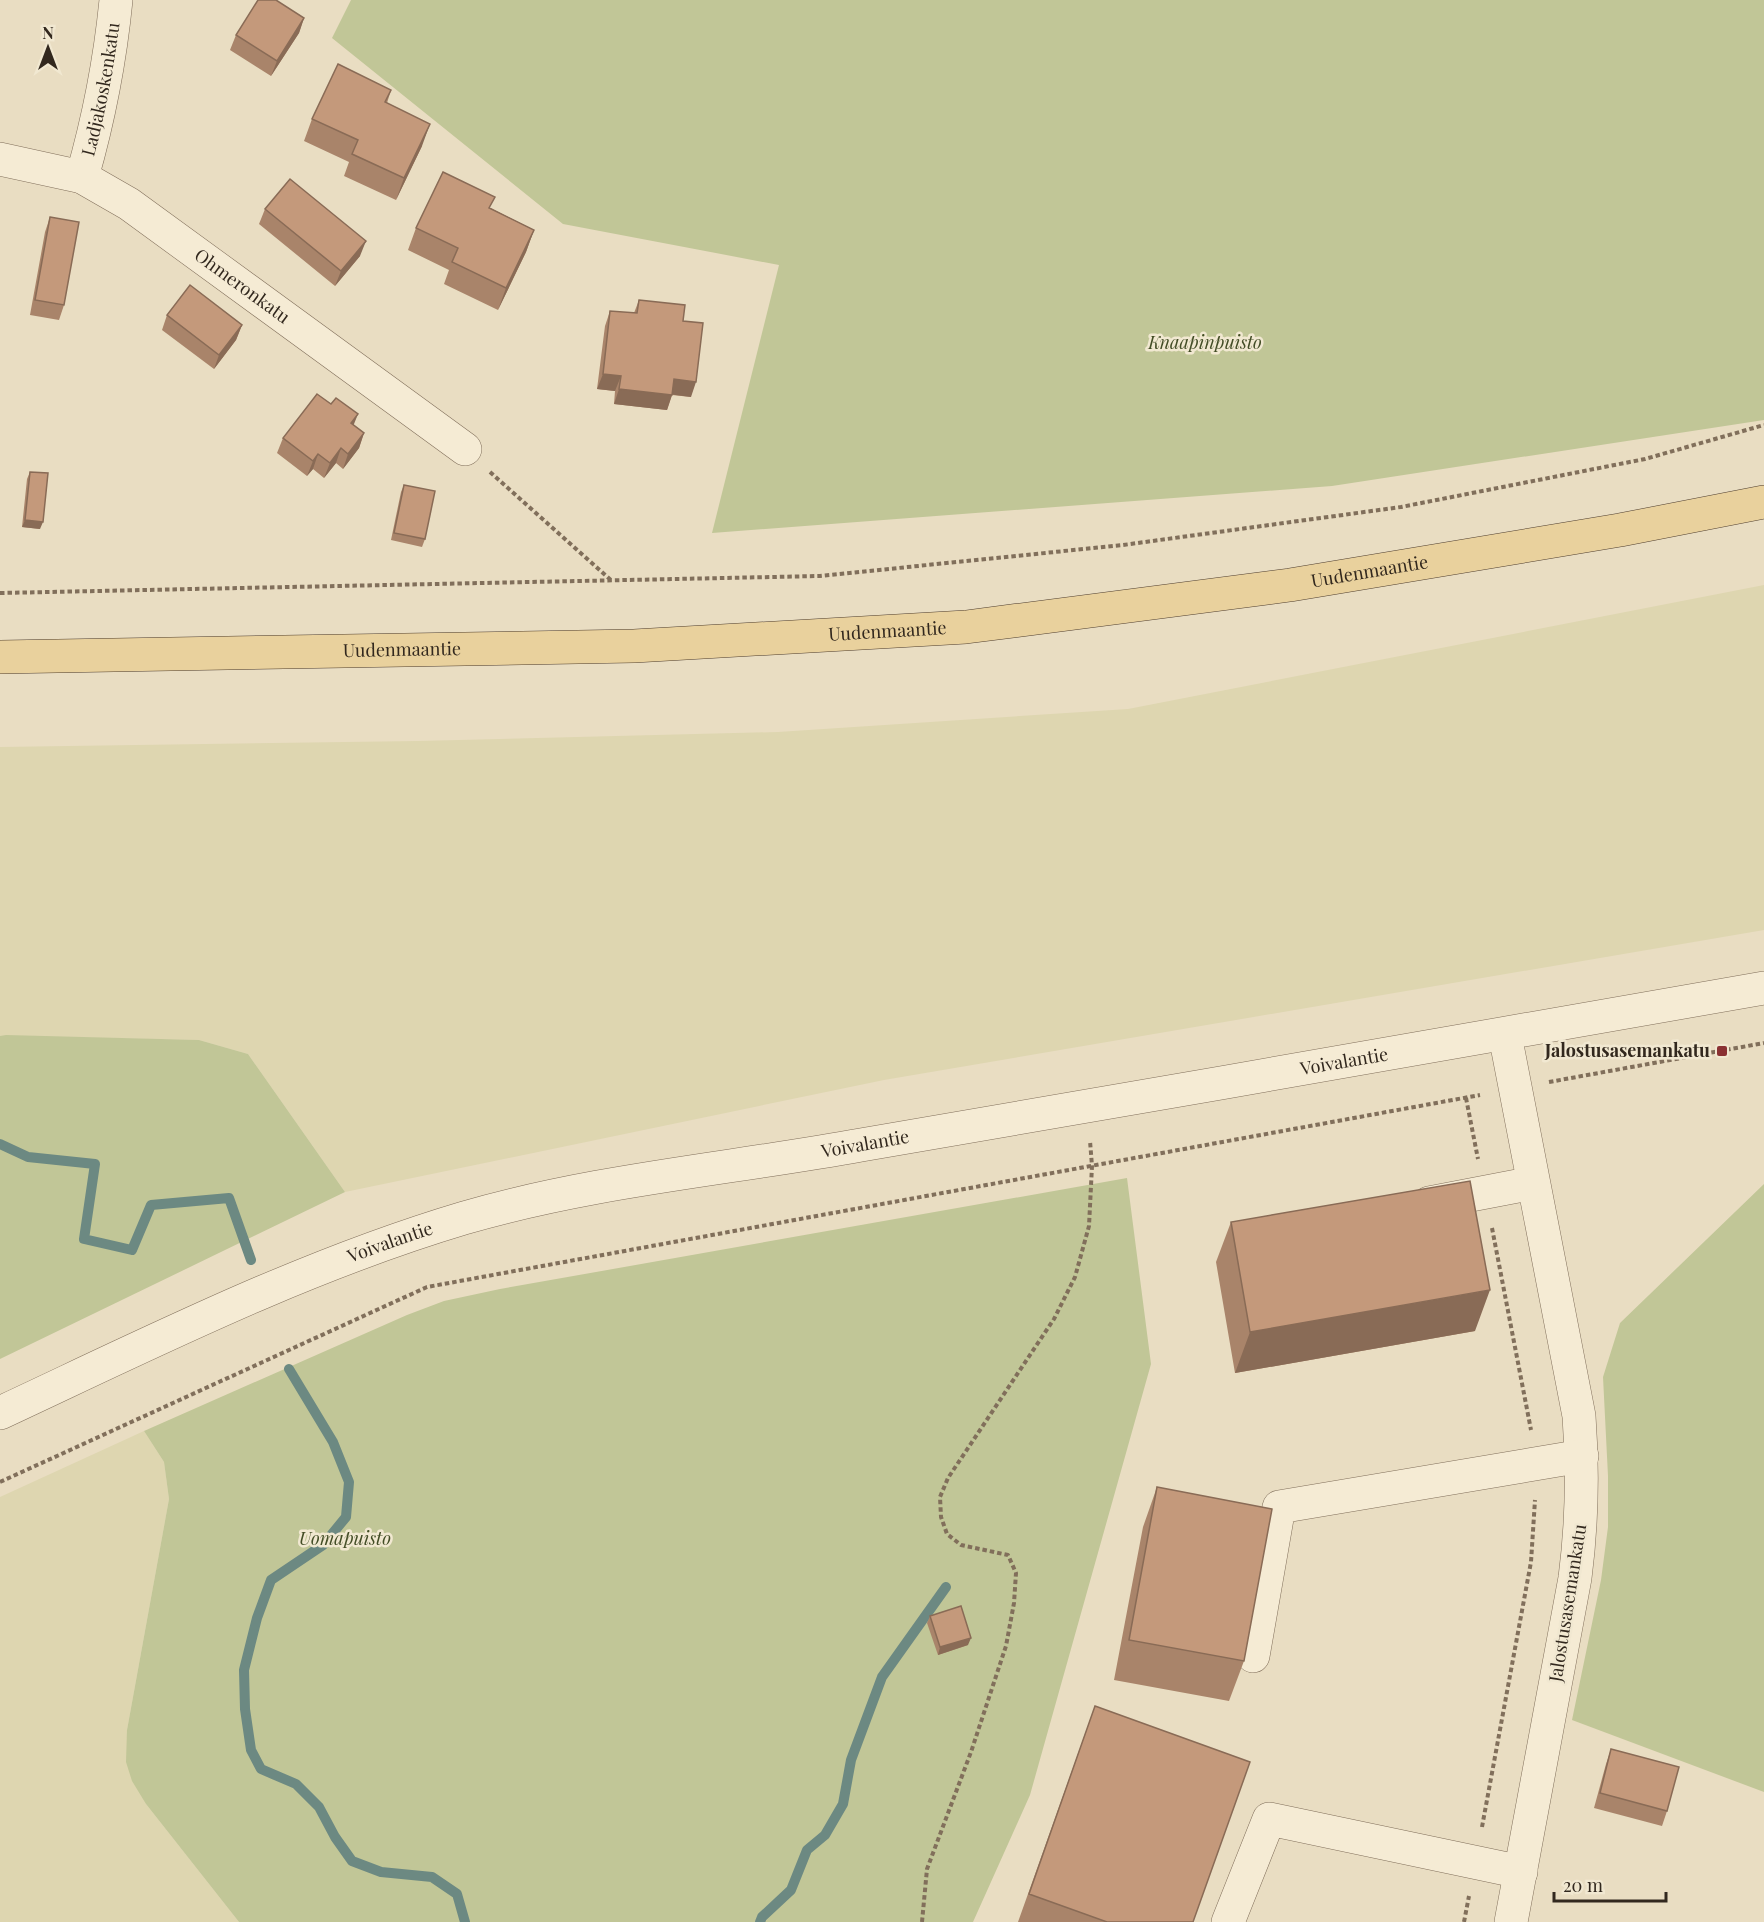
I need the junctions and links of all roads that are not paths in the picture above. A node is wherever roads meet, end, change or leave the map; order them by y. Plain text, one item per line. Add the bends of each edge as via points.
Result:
1 (116, 0) edge
2 (0, 159) edge
3 (82, 177) junction
4 (465, 449) road end
5 (1764, 502) edge
6 (0, 657) edge
7 (1764, 988) edge
8 (1505, 1035) junction
9 (1533, 1183) junction
10 (1404, 1208) edge
11 (0, 1413) edge
12 (1582, 1456) junction
13 (1252, 1656) edge
14 (1521, 1872) junction
15 (1228, 1922) edge
16 (1511, 1922) edge

1 - 3 street, Ladjakoskenkatu via 100,113
2 - 3 street, Ohmeronkatu
3 - 4 street, Ohmeronkatu via 129,204
5 - 6 main road, Uudenmaantie via 1290,585 966,627 634,646
7 - 8 street, Voivalantie
8 - 9 street, Jalostusasemankatu
8 - 11 street, Voivalantie via 554,1195 464,1218 352,1256 228,1306
9 - 10 street
9 - 12 street, Jalostusasemankatu via 1579,1416
12 - 13 street via 1279,1507
12 - 14 street, Jalostusasemankatu via 1575,1578
14 - 15 street via 1269,1819
14 - 16 street, Jalostusasemankatu

